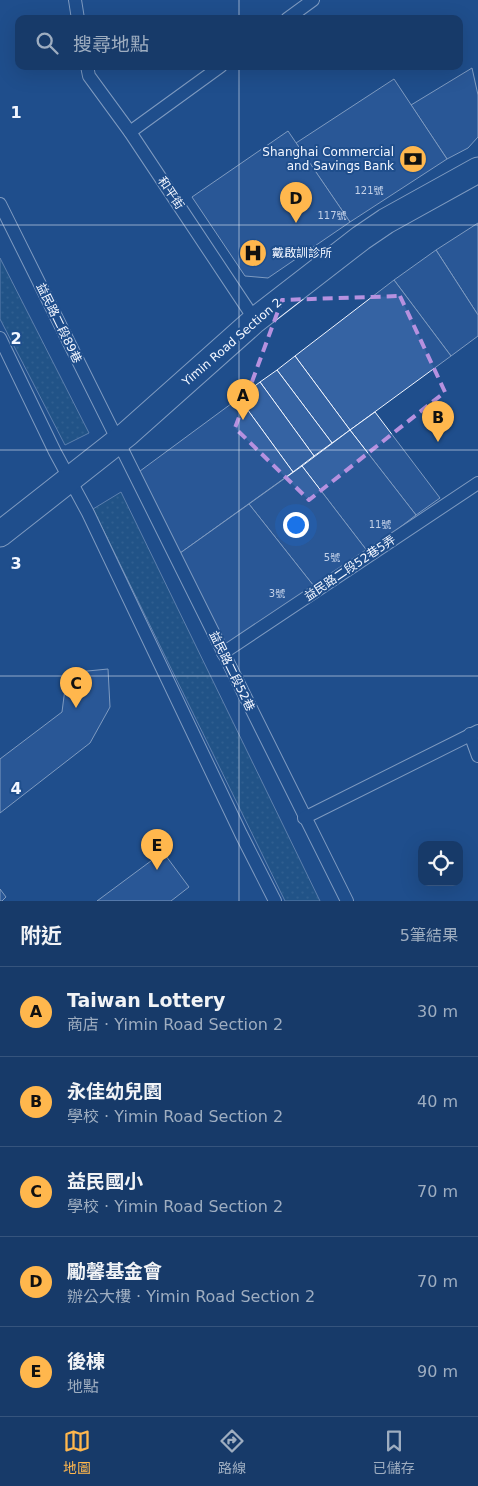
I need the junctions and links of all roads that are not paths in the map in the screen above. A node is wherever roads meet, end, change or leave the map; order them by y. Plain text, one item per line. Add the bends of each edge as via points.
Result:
1 (76, 0) edge
2 (314, 0) edge
3 (78, 15) edge
4 (293, 15) edge
5 (88, 70) edge
6 (215, 70) edge
7 (130, 132) junction
8 (478, 170) edge
9 (0, 204) edge
10 (255, 320) junction
11 (0, 338) edge
12 (118, 441) junction
13 (68, 478) junction
14 (478, 482) edge
15 (0, 534) edge
16 (223, 653) junction
17 (474, 733) edge
18 (478, 756) edge
19 (304, 818) junction
20 (275, 901) edge
21 (347, 901) edge

1 - 3 lane
2 - 4 lane
5 - 7 lane, 和平街 via 89,76
6 - 7 lane
7 - 10 lane, 和平街
8 - 10 street, Yimin Road Section 2 via 386,221
9 - 12 lane, 益民路二段89巷
10 - 12 street, Yimin Road Section 2
11 - 13 lane
12 - 13 street, Yimin Road Section 2
12 - 16 lane, 益民路二段52巷
13 - 15 street, Yimin Road Section 2
13 - 20 lane via 88,513
14 - 16 lane, 益民路二段52巷5弄
16 - 19 lane, 益民路二段52巷
17 - 18 lane
17 - 19 lane
19 - 21 lane, 益民路二段52巷

